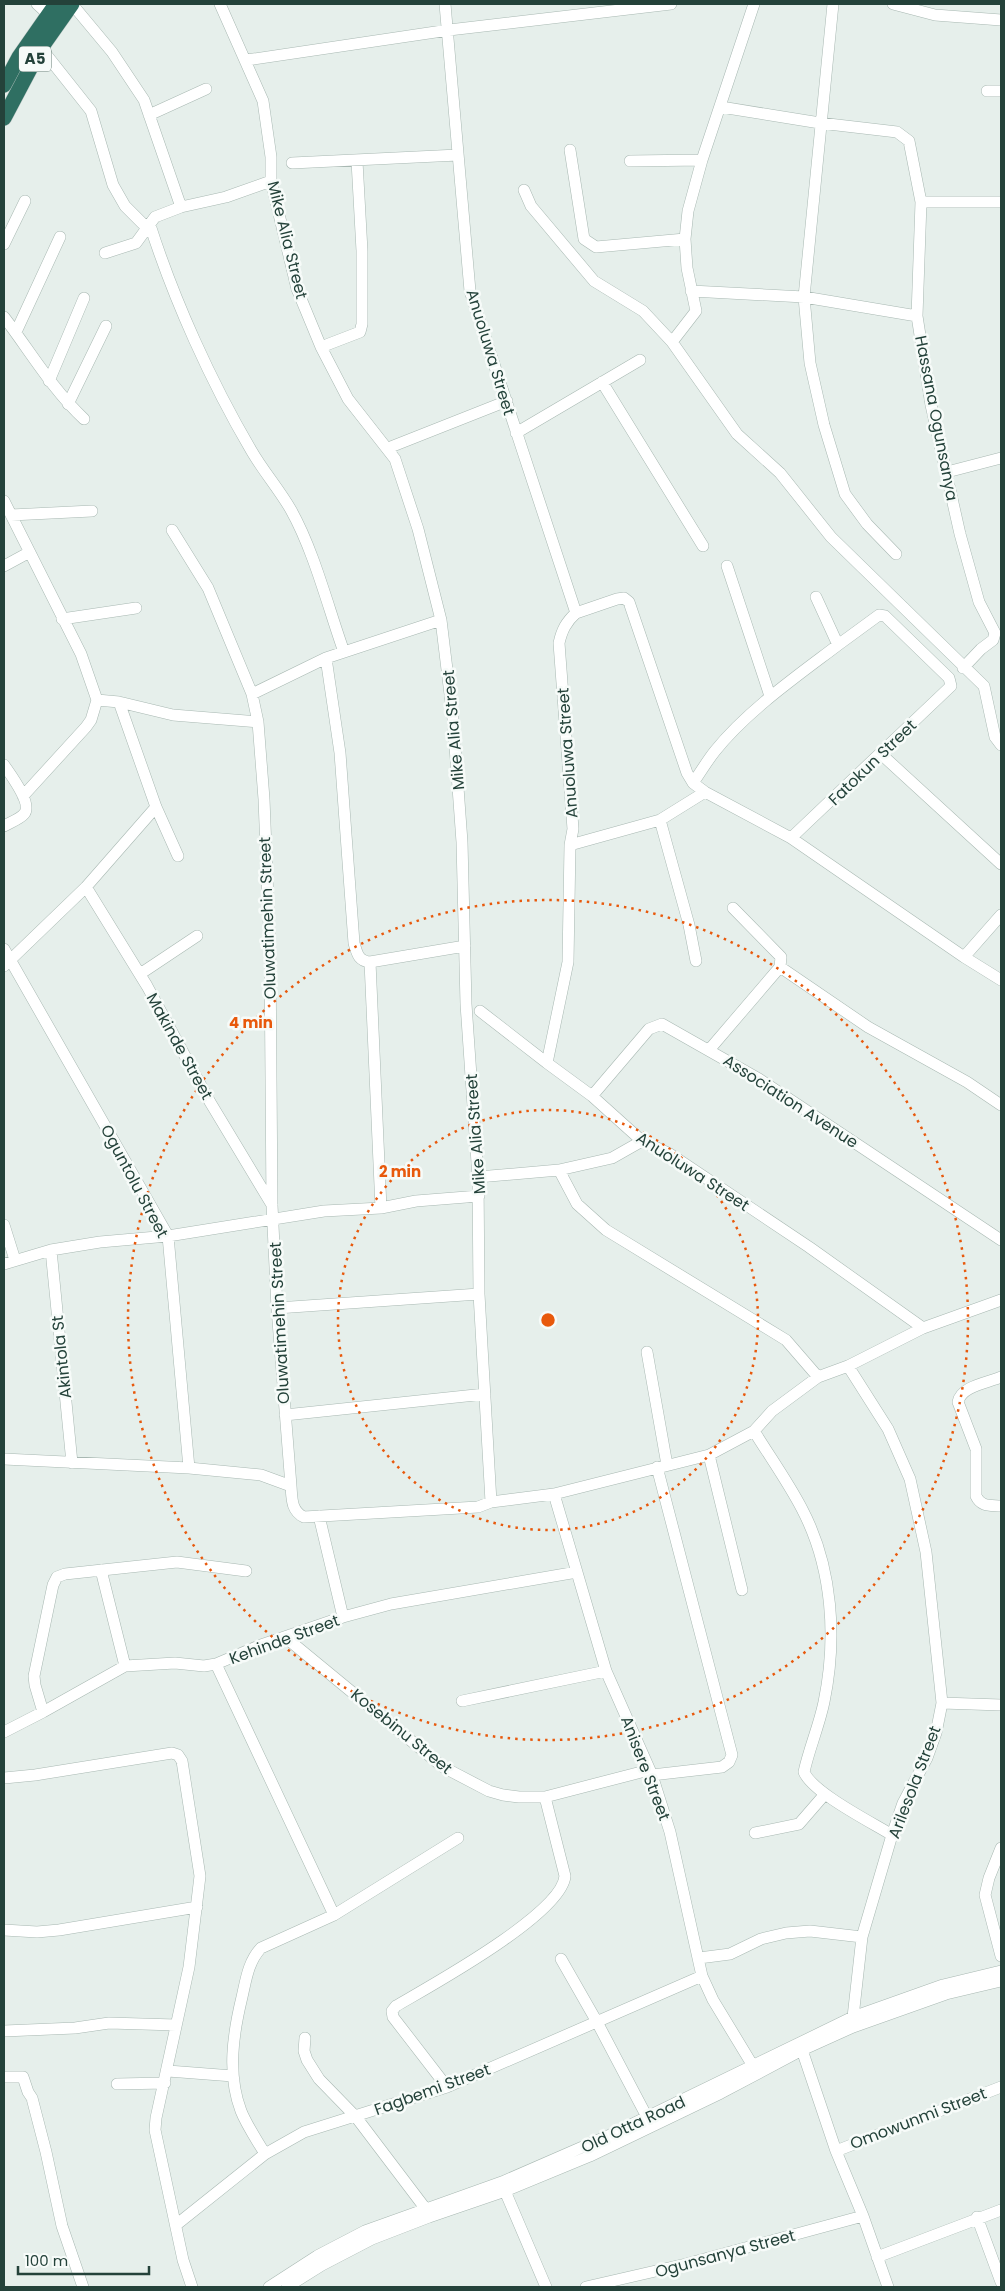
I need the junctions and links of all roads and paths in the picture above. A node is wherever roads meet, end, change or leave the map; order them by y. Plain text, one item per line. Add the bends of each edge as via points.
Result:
1 (38, 4) edge
2 (72, 4) edge
3 (220, 4) edge
4 (445, 4) edge
5 (664, 4) edge
6 (671, 4) edge
7 (754, 4) edge
8 (833, 4) edge
9 (897, 4) edge
10 (52, 9) edge
11 (1001, 20) edge
12 (449, 30) junction
13 (41, 48) junction
14 (247, 60) junction
15 (4, 85) edge
16 (206, 89) dead end
17 (987, 91) dead end
18 (1001, 91) edge
19 (721, 107) junction
20 (149, 115) junction
21 (4, 118) edge
22 (820, 123) junction
23 (570, 150) dead end
24 (458, 154) junction
25 (702, 160) junction
26 (356, 161) junction
27 (630, 162) dead end
28 (292, 163) dead end
29 (271, 181) junction
30 (524, 190) dead end
31 (24, 201) dead end
32 (921, 202) junction
33 (1001, 202) edge
34 (181, 207) junction
35 (150, 225) junction
36 (60, 237) dead end
37 (685, 238) junction
38 (4, 244) edge
39 (105, 253) dead end
40 (692, 291) junction
41 (804, 297) junction
42 (84, 298) dead end
43 (4, 316) edge
44 (917, 316) junction
45 (106, 326) dead end
46 (16, 332) junction
47 (672, 342) junction
48 (321, 347) junction
49 (640, 360) dead end
50 (49, 381) junction
51 (602, 382) junction
52 (507, 401) junction
53 (68, 404) junction
54 (84, 419) dead end
55 (516, 433) junction
56 (388, 448) junction
57 (1001, 458) edge
58 (947, 472) junction
59 (4, 501) edge
60 (92, 511) dead end
61 (11, 515) junction
62 (172, 530) dead end
63 (703, 546) dead end
64 (28, 553) junction
65 (896, 554) dead end
66 (4, 566) edge
67 (727, 566) dead end
68 (816, 597) dead end
69 (136, 608) dead end
70 (576, 613) junction
71 (62, 619) junction
72 (441, 620) junction
73 (838, 644) junction
74 (344, 652) junction
75 (326, 658) junction
76 (963, 668) junction
77 (252, 694) junction
78 (770, 696) junction
79 (97, 700) junction
80 (119, 702) junction
81 (258, 722) junction
82 (1001, 745) edge
83 (881, 754) junction
84 (4, 765) edge
85 (693, 783) junction
86 (705, 792) junction
87 (23, 796) junction
88 (156, 807) junction
89 (660, 820) junction
90 (4, 826) edge
91 (792, 838) junction
92 (570, 845) junction
93 (178, 856) dead end
94 (1001, 864) edge
95 (86, 887) junction
96 (733, 908) dead end
97 (1001, 915) edge
98 (197, 936) dead end
99 (465, 946) junction
100 (4, 948) edge
101 (964, 958) junction
102 (696, 961) dead end
103 (370, 962) junction
104 (8, 963) edge
105 (780, 967) junction
106 (140, 974) junction
107 (1001, 980) edge
108 (480, 1011) dead end
109 (709, 1050) junction
110 (547, 1063) junction
111 (592, 1096) junction
112 (1001, 1104) edge
113 (642, 1141) junction
114 (560, 1170) junction
115 (478, 1176) junction
116 (479, 1196) junction
117 (272, 1205) junction
118 (381, 1208) junction
119 (274, 1220) junction
120 (4, 1225) edge
121 (168, 1236) junction
122 (1001, 1240) edge
123 (51, 1250) junction
124 (9, 1262) edge
125 (480, 1294) junction
126 (1001, 1300) edge
127 (277, 1308) junction
128 (923, 1328) junction
129 (647, 1352) dead end
130 (848, 1366) junction
131 (818, 1377) junction
132 (1001, 1377) edge
133 (485, 1394) junction
134 (285, 1415) junction
135 (754, 1431) junction
136 (708, 1455) junction
137 (4, 1459) edge
138 (72, 1463) junction
139 (662, 1466) junction
140 (189, 1468) junction
141 (290, 1486) junction
142 (554, 1494) junction
143 (491, 1502) junction
144 (1001, 1506) edge
145 (318, 1516) junction
146 (101, 1570) junction
147 (246, 1571) dead end
148 (578, 1572) junction
149 (742, 1590) dead end
150 (342, 1617) junction
151 (285, 1638) junction
152 (216, 1664) junction
153 (125, 1666) junction
154 (606, 1670) junction
155 (462, 1701) dead end
156 (942, 1702) junction
157 (1001, 1705) edge
158 (43, 1712) junction
159 (4, 1732) edge
160 (651, 1772) junction
161 (4, 1778) edge
162 (825, 1794) junction
163 (545, 1796) junction
164 (754, 1833) dead end
165 (892, 1835) junction
166 (458, 1838) dead end
167 (1001, 1848) edge
168 (197, 1907) junction
169 (334, 1915) junction
170 (4, 1930) edge
171 (862, 1937) junction
172 (1001, 1956) edge
173 (699, 1958) junction
174 (561, 1959) dead end
175 (1001, 1971) edge
176 (702, 1976) junction
177 (1001, 1981) edge
178 (853, 2017) junction
179 (597, 2022) junction
180 (176, 2025) junction
181 (4, 2031) edge
182 (305, 2038) dead end
183 (802, 2050) junction
184 (752, 2066) junction
185 (233, 2076) junction
186 (4, 2077) edge
187 (166, 2077) junction
188 (117, 2084) dead end
189 (447, 2087) junction
190 (1001, 2087) edge
191 (356, 2117) junction
192 (647, 2117) junction
193 (612, 2139) junction
194 (836, 2151) junction
195 (265, 2154) junction
196 (505, 2191) junction
197 (425, 2208) junction
198 (1001, 2210) edge
199 (863, 2216) junction
200 (977, 2217) junction
201 (176, 2225) junction
202 (877, 2257) junction
203 (1001, 2282) edge
204 (83, 2287) edge
205 (192, 2287) edge
206 (269, 2287) edge
207 (287, 2287) edge
208 (546, 2287) edge
209 (586, 2287) edge
210 (888, 2287) edge

1 - 10 street
2 - 13 highway, A5
2 - 20 street via 112,52 144,100
3 - 14 street, Mike Alia Street
4 - 12 street, Anuoluwa Street
5 - 6 street
5 - 12 street
7 - 19 street
8 - 22 street
9 - 11 street via 935,15
10 - 15 highway, A5 via 18,57
12 - 14 street
12 - 24 street, Anuoluwa Street
13 - 21 highway, A5
13 - 35 street via 92,111 113,185 125,206 142,224
14 - 29 street, Mike Alia Street via 263,101
16 - 20 street
17 - 18 street
19 - 22 street, Hassana Ogunsanya
19 - 25 street
20 - 34 street
22 - 32 street, Hassana Ogunsanya via 897,132 905,137 911,148
22 - 41 street
23 - 37 street via 584,239 588,243 596,247
24 - 26 street
24 - 52 street, Anuoluwa Street via 470,291
25 - 27 street
25 - 37 street via 688,211
26 - 28 street
26 - 48 street via 362,251 362,324 360,332 354,336
29 - 34 street via 226,197
29 - 48 street, Mike Alia Street via 297,289
30 - 47 street via 531,206 594,281 643,310
31 - 38 street
32 - 33 street
32 - 44 street, Hassana Ogunsanya
34 - 35 street via 155,217
35 - 39 street via 136,243
35 - 74 street via 204,360 250,449 302,533
36 - 46 street
37 - 40 street
40 - 41 street
40 - 47 street via 696,310
41 - 44 street
41 - 65 street via 810,363 826,433 845,494 867,524
42 - 50 street
43 - 46 street
44 - 58 street, Hassana Ogunsanya via 931,405
45 - 53 street
46 - 50 street
47 - 76 street via 737,434 780,473 831,536
48 - 56 street, Mike Alia Street via 348,399
49 - 51 street
50 - 53 street
51 - 55 street
51 - 63 street
52 - 55 street, Anuoluwa Street
52 - 56 street
53 - 54 street
55 - 70 street, Anuoluwa Street
56 - 72 street, Mike Alia Street via 418,529
57 - 58 street
58 - 76 street, Hassana Ogunsanya via 979,602 995,633 993,640
59 - 61 street
60 - 61 street
61 - 64 street
62 - 77 street, Oluwatimehin Street via 208,588
64 - 66 street
64 - 71 street
67 - 78 street
68 - 73 street
69 - 71 street
70 - 85 street via 617,599 624,598 629,602
70 - 92 street, Anuoluwa Street via 562,630 559,643 573,829
71 - 79 street via 81,654
72 - 74 street
72 - 99 street, Mike Alia Street via 453,719
73 - 78 street
73 - 83 street, Fatokun Street via 880,615 885,616 949,678 951,686
74 - 75 street
75 - 77 street
75 - 103 street via 340,753 354,943 357,956 364,962
76 - 82 street via 984,686 995,737
77 - 81 street, Oluwatimehin Street
78 - 85 street via 715,751
79 - 80 street
79 - 87 street via 91,720
80 - 81 street via 172,715
80 - 88 street
81 - 117 street, Oluwatimehin Street via 270,951
83 - 91 street, Fatokun Street
83 - 94 street
84 - 87 street
85 - 86 street
86 - 89 street
86 - 91 street
87 - 90 street via 26,804 24,814
88 - 93 street
88 - 95 street
89 - 92 street
89 - 102 street
91 - 101 street
92 - 110 street, Anuoluwa Street via 568,962
95 - 104 street
95 - 106 street, Makinde Street
96 - 105 street via 782,957
97 - 101 street
98 - 106 street
99 - 103 street
99 - 115 street, Mike Alia Street
100 - 104 street, Oguntolu Street
101 - 107 street
103 - 118 street
104 - 121 street, Oguntolu Street
105 - 109 street
105 - 112 street via 868,1027
106 - 117 street, Makinde Street via 210,1102
108 - 110 street
109 - 111 street, Association Avenue via 662,1024 650,1029
109 - 122 street, Association Avenue via 759,1079
110 - 111 street, Anuoluwa Street
111 - 113 street, Anuoluwa Street
113 - 114 street via 612,1158
113 - 128 street, Anuoluwa Street via 670,1154
114 - 115 street
114 - 131 street via 577,1204 606,1230 786,1340
115 - 116 street, Mike Alia Street
116 - 118 street via 416,1201
116 - 125 street, Mike Alia Street
117 - 119 street, Oluwatimehin Street
118 - 119 street via 324,1211
119 - 121 street
119 - 127 street, Oluwatimehin Street
120 - 124 street
121 - 123 street
121 - 140 street, Oguntolu Street
123 - 124 street
123 - 138 street, Akintola St
125 - 127 street
125 - 133 street, Mike Alia Street
126 - 128 street
127 - 134 street, Oluwatimehin Street
128 - 130 street
129 - 139 street
130 - 131 street
130 - 156 street, Arilesola Street via 888,1429 910,1480 926,1552
131 - 135 street via 772,1411
132 - 144 street via 964,1391 958,1402 976,1449 976,1496 984,1505
133 - 134 street
133 - 143 street, Mike Alia Street
134 - 141 street, Oluwatimehin Street
135 - 136 street
135 - 162 street via 811,1528 828,1592 831,1620 828,1677 804,1772 807,1779
136 - 139 street
136 - 149 street
137 - 138 street
138 - 140 street
139 - 142 street
139 - 160 street, Kosebinu Street via 732,1755 722,1767
140 - 141 street via 261,1475
141 - 145 street, Oluwatimehin Street via 293,1508 298,1514
142 - 143 street
142 - 148 street, Anisere Street
143 - 145 street via 478,1507
145 - 150 street
146 - 147 street via 177,1562
146 - 153 street
146 - 158 street via 65,1574 57,1577 53,1584 34,1676
148 - 150 street, Kehinde Street via 391,1604
148 - 154 street, Anisere Street
150 - 151 street, Kehinde Street
151 - 152 street, Kehinde Street
151 - 163 street, Kosebinu Street via 443,1767 503,1795
152 - 153 street, Kehinde Street via 204,1666 174,1662
152 - 169 street
153 - 158 street, Kehinde Street
154 - 155 street
154 - 160 street, Anisere Street
156 - 157 street
156 - 165 street, Arilesola Street via 927,1758 903,1803
158 - 159 street, Kehinde Street
160 - 163 street, Kosebinu Street
160 - 173 street, Anisere Street via 670,1832
161 - 168 street via 172,1753 178,1755 182,1761 200,1865
162 - 164 street via 799,1824
162 - 165 street
163 - 189 street via 565,1876 562,1887 514,1933 392,2011 393,2017
165 - 171 street, Arilesola Street
166 - 169 street
167 - 172 street via 985,1895
168 - 170 street via 59,1930
168 - 180 street
169 - 185 street via 261,1948 255,1955 238,2016
171 - 173 street via 810,1930 786,1933 761,1939 730,1954
171 - 178 street, Arilesola Street
173 - 176 street, Anisere Street
174 - 179 street
175 - 178 street, Old Otta Road via 943,1985
176 - 179 street, Fagbemi Street
176 - 184 street, Anisere Street
177 - 183 street, Old Otta Road via 946,1994 886,2014
178 - 184 street, Old Otta Road
179 - 189 street, Fagbemi Street
179 - 192 street
180 - 181 street via 109,2023
180 - 187 street
182 - 191 street via 307,2060 319,2079
183 - 193 street, Old Otta Road via 721,2093
183 - 194 street
184 - 192 street, Old Otta Road
185 - 187 street
185 - 195 street via 240,2109
186 - 204 street via 23,2077 32,2098 62,2226
187 - 188 street
187 - 201 street via 155,2130
189 - 191 street, Fagbemi Street
190 - 194 street, Omowunmi Street
191 - 195 street, Fagbemi Street via 304,2132
191 - 197 street
192 - 193 street, Old Otta Road
193 - 196 street, Old Otta Road
193 - 197 street, Old Otta Road
194 - 199 street
195 - 201 street, Fagbemi Street
196 - 207 street, Old Otta Road via 372,2239
196 - 208 street
197 - 206 street, Old Otta Road via 365,2230
198 - 200 street
199 - 202 street
199 - 209 street, Ogunsanya Street via 686,2264
200 - 202 street
200 - 203 street
201 - 205 street
202 - 210 street

